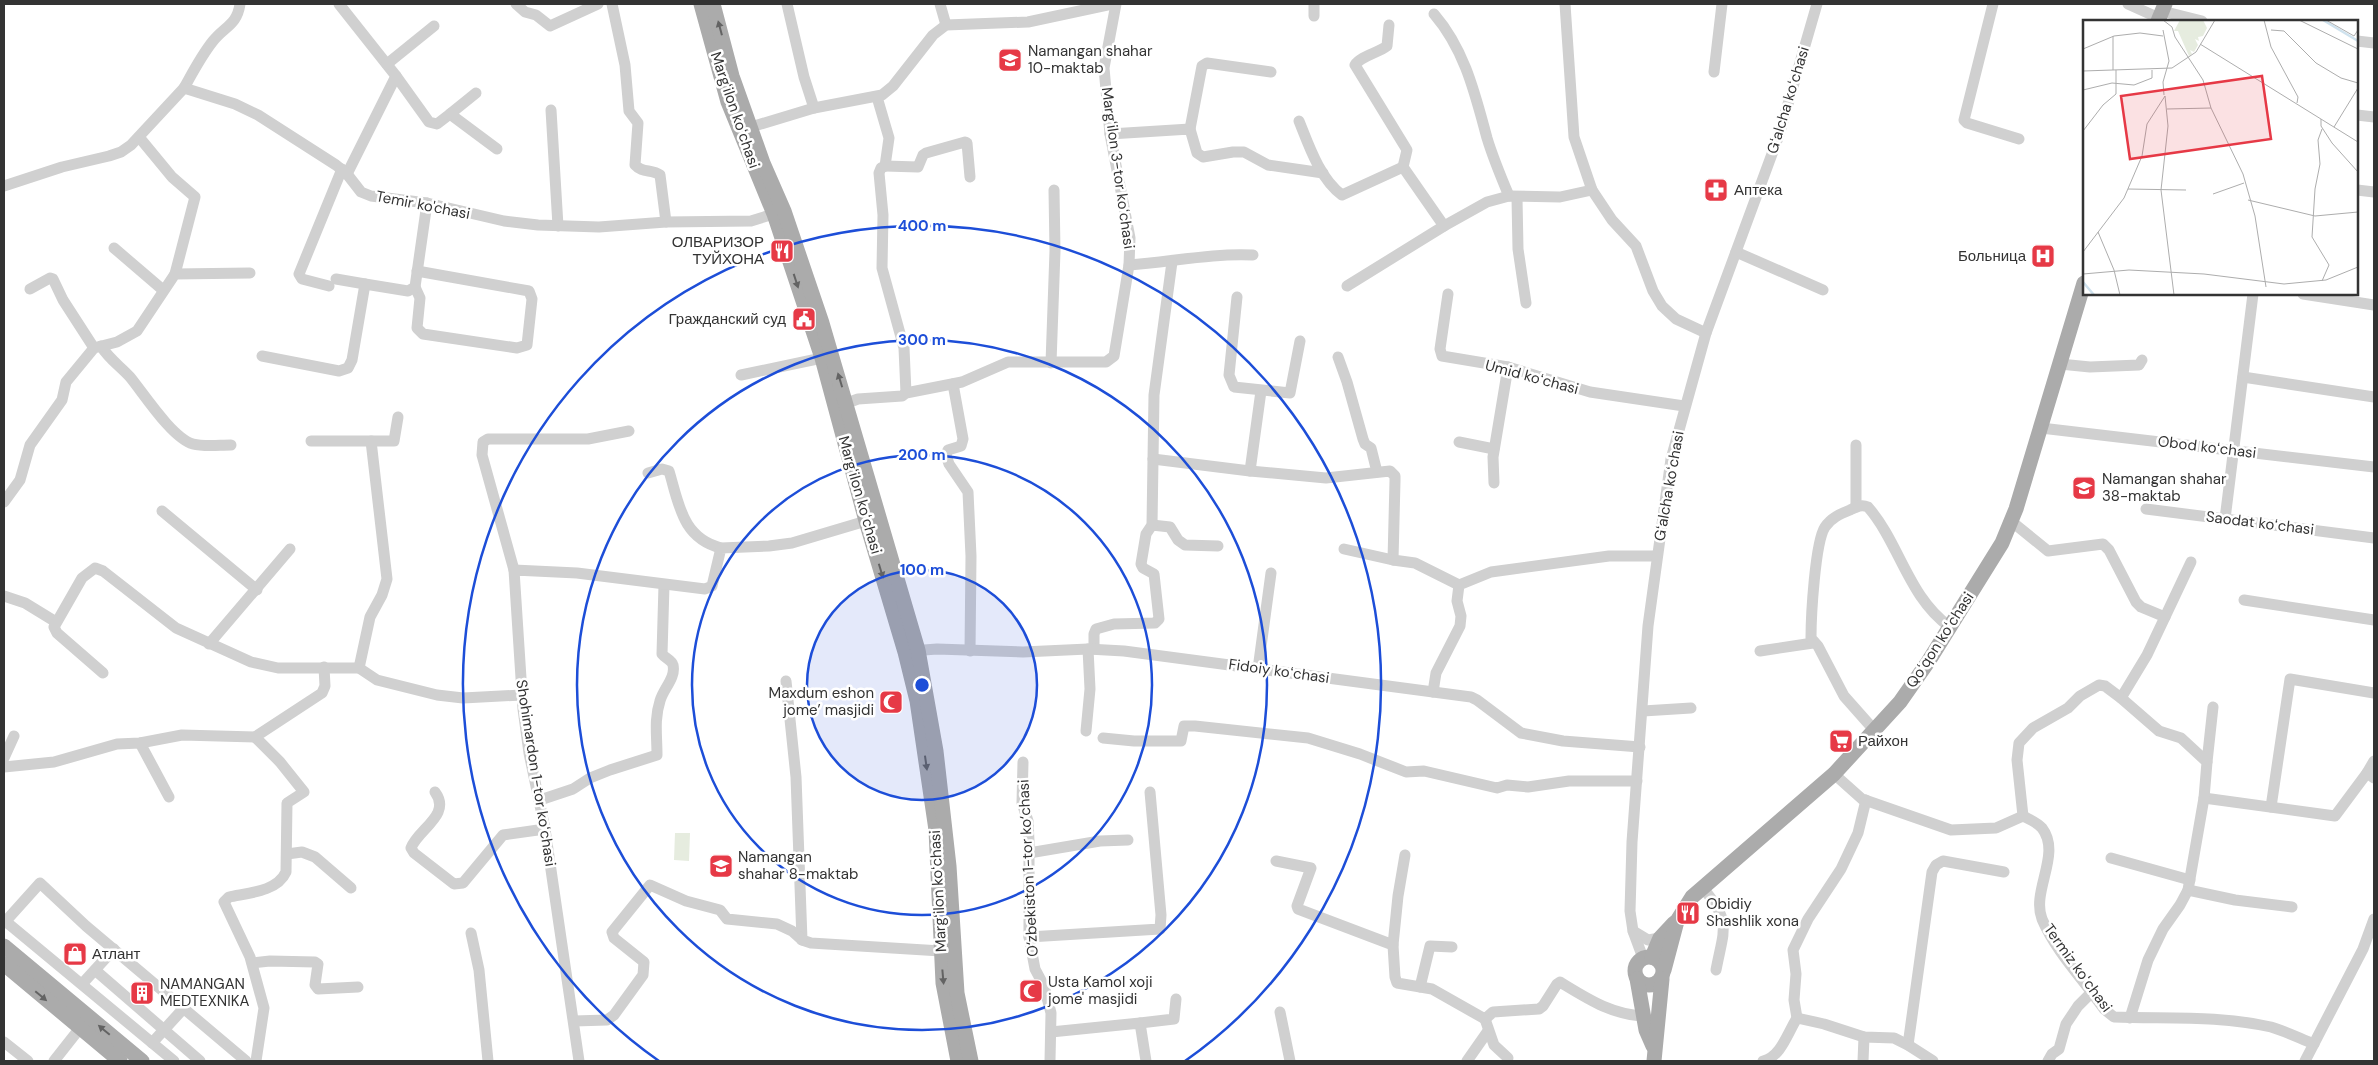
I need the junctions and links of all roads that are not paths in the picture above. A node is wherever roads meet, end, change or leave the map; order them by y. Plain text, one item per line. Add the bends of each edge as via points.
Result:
1 (240, 4) edge
2 (339, 4) edge
3 (516, 4) edge
4 (598, 4) edge
5 (612, 4) edge
6 (701, 4) edge
7 (713, 4) edge
8 (787, 4) edge
9 (940, 4) edge
10 (1112, 4) edge
11 (1116, 4) edge
12 (1314, 4) edge
13 (1565, 4) edge
14 (1722, 4) edge
15 (1817, 4) edge
16 (1993, 4) edge
17 (2128, 4) edge
18 (2161, 13) edge
19 (1434, 14) dead end
20 (1314, 16) dead end
21 (2197, 20) edge
22 (1389, 24) dead end
23 (946, 25) junction
24 (434, 26) dead end
25 (2358, 41) edge
26 (2374, 43) edge
27 (387, 64) junction
28 (1271, 72) dead end
29 (1714, 72) dead end
30 (396, 76) junction
31 (184, 88) junction
32 (476, 93) dead end
33 (877, 97) junction
34 (814, 108) junction
35 (551, 110) dead end
36 (450, 114) junction
37 (2358, 115) edge
38 (2374, 117) edge
39 (1299, 121) dead end
40 (751, 127) junction
41 (1190, 129) junction
42 (1110, 134) junction
43 (139, 137) junction
44 (2019, 139) dead end
45 (497, 149) dead end
46 (885, 166) junction
47 (1403, 167) junction
48 (344, 171) junction
49 (1323, 172) junction
50 (970, 177) dead end
51 (4, 186) edge
52 (1054, 190) dead end
53 (1592, 190) junction
54 (2358, 190) edge
55 (2374, 192) edge
56 (1513, 197) junction
57 (427, 203) junction
58 (779, 212) junction
59 (666, 222) junction
60 (558, 226) junction
61 (1444, 226) junction
62 (114, 248) dead end
63 (1736, 252) junction
64 (1253, 255) dead end
65 (1172, 262) junction
66 (1129, 265) junction
67 (417, 271) junction
68 (250, 273) dead end
69 (175, 274) junction
70 (365, 284) junction
71 (1347, 286) dead end
72 (2083, 286) edge
73 (415, 287) junction
74 (30, 289) dead end
75 (163, 290) junction
76 (1823, 290) dead end
77 (1448, 294) dead end
78 (2253, 295) edge
79 (2309, 295) edge
80 (1237, 297) dead end
81 (1526, 303) dead end
82 (2374, 305) edge
83 (1706, 333) junction
84 (1300, 340) dead end
85 (98, 347) junction
86 (262, 356) dead end
87 (1338, 357) dead end
88 (822, 358) junction
89 (2142, 360) dead end
90 (1051, 363) junction
91 (2060, 364) junction
92 (1508, 368) junction
93 (741, 375) dead end
94 (2243, 377) junction
95 (953, 384) junction
96 (1261, 391) junction
97 (906, 393) junction
98 (2374, 397) edge
99 (847, 403) junction
100 (1684, 406) junction
101 (398, 417) dead end
102 (2040, 428) junction
103 (629, 431) dead end
104 (311, 441) dead end
105 (371, 441) junction
106 (1459, 442) dead end
107 (231, 445) dead end
108 (1856, 445) dead end
109 (1494, 449) junction
110 (2234, 450) junction
111 (1153, 459) junction
112 (2374, 467) edge
113 (1250, 471) junction
114 (1377, 472) junction
115 (648, 473) dead end
116 (1494, 483) dead end
117 (4, 502) edge
118 (1856, 507) junction
119 (2146, 509) dead end
120 (162, 512) dead end
121 (2225, 518) junction
122 (866, 521) junction
123 (2011, 521) junction
124 (1152, 525) junction
125 (2374, 538) edge
126 (1218, 546) dead end
127 (721, 548) junction
128 (290, 549) dead end
129 (1344, 549) dead end
130 (1657, 556) junction
131 (1393, 560) junction
132 (2191, 562) dead end
133 (514, 570) junction
134 (1271, 573) dead end
135 (664, 585) junction
136 (1459, 585) junction
137 (257, 590) junction
138 (4, 596) edge
139 (2244, 600) dead end
140 (2165, 617) junction
141 (2374, 620) edge
142 (56, 622) junction
143 (1950, 627) junction
144 (1814, 643) junction
145 (209, 644) junction
146 (1091, 649) junction
147 (912, 651) junction
148 (970, 651) junction
149 (1760, 651) dead end
150 (324, 667) junction
151 (359, 668) junction
152 (1258, 669) junction
153 (103, 673) dead end
154 (786, 681) dead end
155 (1433, 692) junction
156 (2374, 693) edge
157 (522, 695) junction
158 (2121, 698) junction
159 (2213, 706) dead end
160 (1690, 708) dead end
161 (1643, 711) junction
162 (1086, 731) dead end
163 (1875, 731) junction
164 (14, 736) dead end
165 (255, 737) junction
166 (1103, 738) dead end
167 (140, 743) junction
168 (1640, 747) junction
169 (4, 758) edge
170 (2374, 761) edge
171 (1024, 762) dead end
172 (2207, 762) junction
173 (4, 767) edge
174 (1834, 774) junction
175 (2370, 775) edge
176 (1637, 781) junction
177 (435, 792) dead end
178 (1150, 792) dead end
179 (169, 797) dead end
180 (2204, 798) junction
181 (540, 800) junction
182 (1866, 800) junction
183 (2272, 807) junction
184 (2023, 816) junction
185 (545, 829) junction
186 (1128, 840) dead end
187 (1029, 853) junction
188 (287, 854) junction
189 (1405, 855) dead end
190 (2111, 858) dead end
191 (1276, 861) dead end
192 (2004, 872) dead end
193 (2189, 885) junction
194 (1702, 887) junction
195 (351, 888) dead end
196 (2292, 906) dead end
197 (2374, 919) edge
198 (4, 921) edge
199 (1677, 921) junction
200 (1633, 931) junction
201 (471, 932) dead end
202 (1029, 936) junction
203 (1660, 938) junction
204 (802, 940) junction
205 (1394, 945) junction
206 (4, 946) edge
207 (1452, 947) dead end
208 (2363, 949) junction
209 (114, 950) junction
210 (947, 951) junction
211 (2374, 954) edge
212 (1648, 957) junction
213 (252, 963) junction
214 (4, 964) edge
215 (94, 970) junction
216 (1716, 970) dead end
217 (1663, 974) junction
218 (1637, 979) junction
219 (82, 984) junction
220 (358, 987) dead end
221 (1420, 987) junction
222 (2092, 992) junction
223 (1176, 1000) dead end
224 (183, 1009) junction
225 (1280, 1012) dead end
226 (1645, 1016) junction
227 (1796, 1018) junction
228 (2130, 1018) junction
229 (1485, 1019) junction
230 (574, 1020) junction
231 (1140, 1023) junction
232 (80, 1028) junction
233 (164, 1030) junction
234 (1488, 1031) junction
235 (1051, 1032) junction
236 (1864, 1037) junction
237 (4, 1042) edge
238 (152, 1043) junction
239 (2314, 1044) junction
240 (1908, 1045) junction
241 (1654, 1054) edge
242 (1508, 1058) dead end
243 (28, 1061) edge
244 (54, 1061) edge
245 (120, 1061) edge
246 (142, 1061) edge
247 (174, 1061) edge
248 (200, 1061) edge
249 (246, 1061) edge
250 (256, 1061) edge
251 (488, 1061) edge
252 (579, 1061) edge
253 (958, 1061) edge
254 (970, 1061) edge
255 (1050, 1061) edge
256 (1146, 1061) edge
257 (1290, 1061) edge
258 (1467, 1061) edge
259 (1764, 1061) edge
260 (1863, 1061) edge
261 (1933, 1061) edge
262 (2048, 1061) edge
263 (2305, 1061) edge

1 - 31 street via 234,22 215,39
2 - 27 street
3 - 4 street via 550,26
5 - 59 street via 629,111 638,123 635,165 660,175
6 - 58 main road, Margʻilon koʻchasi via 728,102
40 -> 7 main road, Margʻilon koʻchasi via 732,76
8 - 34 street
9 - 23 street
10 - 23 street via 1028,22
11 - 42 street, Margʻilon 3-tor koʻchasi via 1104,68
12 - 20 street
13 - 53 street via 1574,137
14 - 29 street
15 - 63 street, Gʻalcha koʻchasi via 1779,135
16 - 44 street via 1964,120
17 - 18 street
18 - 21 street
19 - 56 street via 1452,38 1466,67 1490,147
22 - 47 street via 1387,46 1355,65 1405,145 1407,155
23 - 33 street via 933,35 892,86
24 - 27 street
25 - 26 street
27 - 30 street
28 - 41 street via 1207,63 1202,66
30 - 36 street via 430,122 437,124
30 - 48 street
31 - 43 street
31 - 48 street, Temir ko'chasi via 235,104
32 - 36 street
33 - 34 street
33 - 46 street via 889,138
34 - 40 street
35 - 60 street
36 - 45 street
37 - 38 street
39 - 49 street
40 - 58 main road, Margʻilon koʻchasi
41 - 42 street
41 - 49 street via 1197,153 1203,157 1244,152 1268,165
42 - 66 street, Margʻilon 3-tor koʻchasi via 1130,238
43 - 51 street via 121,152
43 - 69 street via 172,177 195,197
46 - 50 street via 918,167 922,155 965,142
46 - 97 street via 879,173 883,215 882,268 904,348
47 - 49 street via 1342,195
47 - 61 street
48 - 57 street, Temir ko'chasi via 361,192
48 - 70 street via 299,274 302,279
52 - 90 street
53 - 56 street via 1560,197
53 - 83 street via 1608,215 1636,246 1662,306 1676,319
54 - 55 street
56 - 61 street via 1487,202
56 - 81 street
57 - 60 street, Temir ko'chasi via 504,221
57 - 67 street
58 - 59 street, Temir ko'chasi via 751,221
58 -> 88 main road, Margʻilon koʻchasi
99 -> 58 main road, Margʻilon koʻchasi
59 - 60 street, Temir ko'chasi
61 - 71 street
62 - 75 street
63 - 76 street
63 - 83 street, Gʻalcha koʻchasi
64 - 65 street via 1221,254
65 - 66 street
65 - 111 street via 1157,366
66 - 90 street, Margʻilon 3-tor koʻchasi via 1114,356 1106,362
67 - 73 street
67 - 73 street via 529,291 532,299 527,345 517,348 423,334 417,328 420,298
68 - 69 street
69 - 75 street
70 - 73 street via 408,291
70 - 86 street via 348,368 339,370
72 - 91 main road, Qoʻqon koʻchasi
74 - 85 street via 53,279 63,300
75 - 85 street via 137,331 128,338
77 - 92 street, Umid koʻchasi via 1441,354
78 - 94 street
79 - 82 street
80 - 96 street via 1230,381 1234,387
83 - 100 street, Gʻalcha koʻchasi
84 - 96 street via 1290,393
85 - 107 street via 129,375 167,424 188,442
85 - 117 street via 66,382 62,400 32,441 20,480
87 - 114 street via 1363,439 1370,448
88 - 93 street
88 - 122 main road, Margʻilon koʻchasi
89 - 91 street via 2139,365 2090,367
90 - 95 street, Margʻilon 3-tor koʻchasi via 1008,362
91 - 102 main road, Qoʻqon koʻchasi
92 - 100 street, Umid koʻchasi via 1590,392
92 - 109 street
94 - 98 street
94 - 110 street
95 - 97 street, Margʻilon 3-tor koʻchasi
95 - 148 street via 963,439 961,446 948,450 946,455 952,470 968,492
96 - 113 street
97 - 99 street, Margʻilon 3-tor koʻchasi via 896,398 858,399
99 - 147 main road, Margʻilon koʻchasi
100 - 130 street, Gʻalcha koʻchasi via 1671,459
101 - 105 street via 394,441
102 - 110 street, Obod koʻchasi
102 - 123 main road, Qoʻqon koʻchasi
103 - 133 street, Shohimardon 1-tor koʻchasi via 588,439 488,439 484,442 482,455
104 - 105 street
105 - 151 street via 387,579 370,617
106 - 109 street
108 - 118 street
109 - 116 street
110 - 112 street, Obod koʻchasi
110 - 121 street
111 - 113 street
111 - 124 street
113 - 114 street via 1326,478
114 - 131 street via 1390,471 1395,476
115 - 127 street via 662,469 669,471 691,532
118 - 143 street via 1870,509 1912,586 1933,613
118 - 144 street via 1833,518 1821,535 1813,602 1811,638
119 - 121 street, Saodat koʻchasi
120 - 137 street
121 - 125 street, Saodat koʻchasi
122 - 127 street via 792,543
122 -> 147 main road, Margʻilon koʻchasi
123 - 140 street via 2048,551 2103,544 2136,602
123 - 143 main road, Qoʻqon koʻchasi via 2002,542
124 - 126 street via 1170,527 1185,545
124 - 146 street via 1146,534 1141,564 1154,574 1159,619 1157,622 1114,624 1096,629
127 - 135 street via 714,581 709,588
128 - 137 street
129 - 131 street
130 - 136 street via 1609,556 1490,572
130 - 161 street, Gʻalcha koʻchasi via 1648,626
131 - 136 street via 1415,563
132 - 140 street
133 - 135 street via 577,573
133 - 157 street, Shohimardon 1-tor koʻchasi
134 - 152 street
135 - 181 street via 662,654 671,661 673,668 660,700 655,732 657,755 610,770
136 - 155 street via 1460,626 1436,673
137 - 145 street
138 - 142 street via 25,603
139 - 141 street
140 - 158 street
142 - 145 street via 82,578 90,570 99,569 176,628
142 - 153 street via 57,633
143 - 163 main road, Qoʻqon koʻchasi via 1900,702
144 - 149 street
144 - 163 street via 1844,696
145 - 150 street via 251,662 278,668
146 - 148 street, Fidoiy koʻchasi
146 - 152 street, Fidoiy koʻchasi
146 - 162 street
147 - 148 street, Fidoiy koʻchasi
147 - 210 main road, Margʻilon koʻchasi via 936,830
150 - 151 street
150 - 165 street via 322,693
151 - 157 street via 376,680 437,695 463,698
152 - 155 street, Fidoiy koʻchasi
154 - 204 street via 796,777
155 - 168 street, Fidoiy koʻchasi via 1477,700 1521,733 1532,736
156 - 183 street via 2290,679
157 - 181 street, Shohimardon 1-tor koʻchasi via 529,753
158 - 172 street via 2159,730 2181,738
158 - 184 street via 2099,685 2026,734 2019,744 2017,760
159 - 172 street
160 - 161 street
161 - 168 street, Gʻalcha koʻchasi
163 - 174 main road, Qoʻqon koʻchasi
164 - 169 street
165 - 167 street via 182,735
165 - 188 street via 304,789 304,794 287,803
166 - 176 street via 1181,741 1184,726 1195,726 1308,738 1406,772 1424,771 1498,788 1569,781
167 - 173 street via 117,744 54,762
167 - 179 street
168 - 176 street, Gʻalcha koʻchasi
170 - 175 street
171 - 187 street, O‘zbekiston 1-tor ko‘chasi via 1022,803 1028,821
172 - 180 street
174 - 182 street via 1854,794
174 - 194 main road, Qoʻqon koʻchasi
175 - 183 street via 2336,816
176 - 200 street, Gʻalcha koʻchasi via 1630,891
177 - 185 street via 440,811 411,848 454,884 464,883 503,835
178 - 202 street via 1160,929
180 - 183 street
180 - 193 street
181 - 185 street, Shohimardon 1-tor koʻchasi
182 - 184 street via 1950,830 1996,828
182 - 227 street via 1858,833 1841,869 1808,919 1793,950
184 - 222 street, Termiz koʻchasi via 2043,829 2049,847 2040,897 2042,917 2051,936
185 - 230 street, Shohimardon 1-tor koʻchasi
186 - 187 street via 1100,841
187 - 202 street, O‘zbekiston 1-tor ko‘chasi
188 - 195 street via 302,852 315,857
188 - 213 street via 286,872 279,882 225,900
189 - 205 street
190 - 193 street
191 - 205 street via 1311,868 1298,909
192 - 240 street via 1943,862 1932,872
193 - 196 street via 2235,900
193 - 228 street via 2148,960
194 - 199 main road, Qoʻqon koʻchasi
194 - 216 street via 1722,914 1723,935
197 - 208 street
198 - 209 street via 40,883
198 - 219 street
199 - 203 main road, Qoʻqon koʻchasi
199 - 217 main road, Qoʻqon koʻchasi
200 - 203 street via 1648,940
200 - 212 street, Gʻalcha koʻchasi
201 - 251 street via 479,970
202 - 235 street, O‘zbekiston 1-tor ko‘chasi via 1035,969 1051,1013
203 - 212 main road, Qoʻqon koʻchasi
204 - 210 street
204 - 230 street via 785,926 727,919 720,910 686,901 650,885 612,932 614,938 644,962 643,975 607,1020
205 - 221 street via 1397,983
246 -> 206 main road
207 - 221 street via 1430,946
208 - 211 street
208 - 239 street
209 - 215 street
209 - 224 street
210 -> 253 main road, Margʻilon koʻchasi via 948,1014
210 - 254 main road, Margʻilon koʻchasi
212 - 217 main road via 1660,961
212 - 218 main road via 1636,965
213 - 220 street via 315,962 318,964 318,989
213 - 250 street via 264,1008
214 -> 232 main road
215 - 219 street
215 - 233 street
217 - 218 main road via 1650,986
217 - 241 main road, Qoʻqon koʻchasi
218 - 226 main road, Qoʻqon koʻchasi
219 - 238 street
221 - 229 street via 1432,989
222 - 228 street, Termiz koʻchasi via 2108,1014
222 - 262 street via 2066,1024 2059,1049
223 - 231 street via 1174,1019
224 - 233 street
224 - 249 street
225 - 257 street
226 - 229 street via 1626,1015 1609,1009 1560,982 1539,1009 1493,1012
226 - 241 main road, Qoʻqon koʻchasi
227 - 236 street
227 - 259 street via 1776,1054
228 - 239 street, Termiz koʻchasi via 2241,1022 2270,1027
229 - 234 street
230 - 252 street, Shohimardon 1-tor koʻchasi
231 - 235 street
231 - 256 street
232 - 244 street
232 - 245 main road
233 - 238 street
233 - 248 street
234 - 242 street via 1494,1045
234 - 258 street
235 - 255 street, O‘zbekiston 1-tor ko‘chasi
236 - 240 street via 1894,1038
236 - 260 street
237 - 243 street
238 - 247 street
239 - 263 street
240 - 261 street

